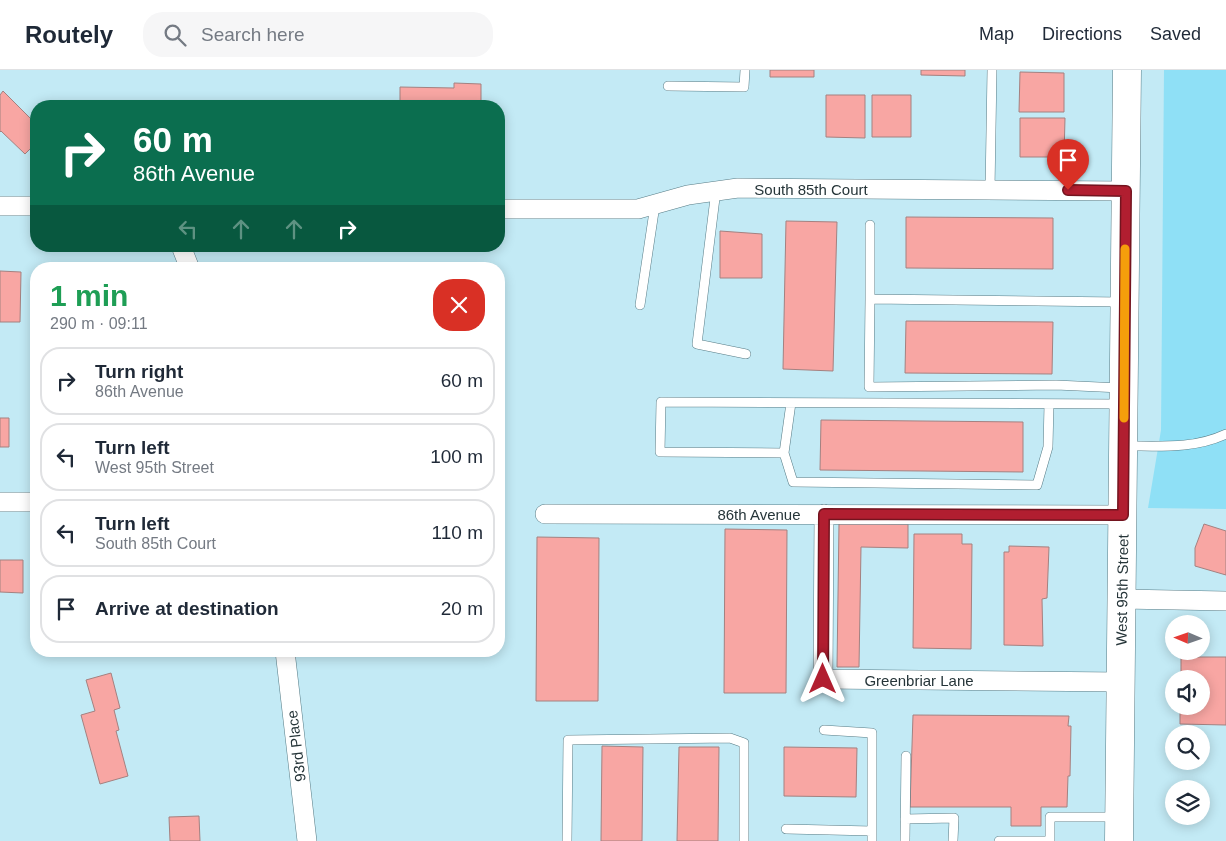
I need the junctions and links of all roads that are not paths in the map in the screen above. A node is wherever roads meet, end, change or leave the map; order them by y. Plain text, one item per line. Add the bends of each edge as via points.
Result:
1 (745, 70) edge
2 (992, 70) edge
3 (1127, 70) edge
4 (668, 86) dead end
5 (716, 190) junction
6 (990, 190) junction
7 (1126, 191) junction
8 (655, 205) junction
9 (0, 206) edge
10 (30, 206) edge
11 (505, 209) edge
12 (870, 225) dead end
13 (870, 299) junction
14 (1125, 302) junction
15 (640, 304) dead end
16 (746, 354) dead end
17 (1124, 396) junction
18 (791, 403) junction
19 (1049, 404) junction
20 (1226, 434) edge
21 (1124, 446) junction
22 (784, 453) junction
23 (0, 502) edge
24 (30, 502) edge
25 (545, 514) dead end
26 (824, 514) junction
27 (1123, 515) junction
28 (1122, 599) junction
29 (1226, 601) edge
30 (286, 657) edge
31 (1121, 682) junction
32 (824, 730) dead end
33 (906, 756) dead end
34 (905, 819) junction
35 (786, 829) dead end
36 (1119, 829) edge
37 (872, 836) edge
38 (307, 841) edge
39 (567, 841) edge
40 (744, 841) edge
41 (905, 841) edge
42 (953, 841) edge
43 (999, 841) edge
44 (1050, 841) edge

1 - 4 lane via 744,87
2 - 6 lane
3 - 7 main road, West 95th Street
5 - 6 street, South 85th Court
5 - 8 street, South 85th Court
5 - 16 lane via 697,344
6 - 7 street, South 85th Court
7 - 14 main road, West 95th Street
8 - 11 street, South 85th Court via 630,210
8 - 15 lane
9 - 10 street
12 - 13 lane
13 - 14 lane
13 - 17 lane via 869,387 1056,385
14 - 17 main road, West 95th Street
17 - 19 lane
17 - 21 main road, West 95th Street
18 - 19 lane
18 - 22 lane
18 - 22 lane via 661,402 660,452
19 - 22 lane via 1048,448 1036,485 793,482
20 - 21 lane via 1184,446
21 - 27 main road, West 95th Street
23 - 24 street
25 - 26 street, 86th Avenue
26 - 27 street, 86th Avenue
26 - 31 street, Greenbriar Lane via 823,679
27 - 28 main road, West 95th Street
28 - 29 street
28 - 31 main road, West 95th Street
30 - 38 street, 93rd Place
31 - 36 main road, West 95th Street
32 - 37 lane via 872,733
33 - 34 lane
34 - 41 lane
34 - 42 lane via 954,818
35 - 37 lane
36 - 44 lane via 1050,817
39 - 40 lane via 568,740 730,738 744,743
43 - 44 lane

